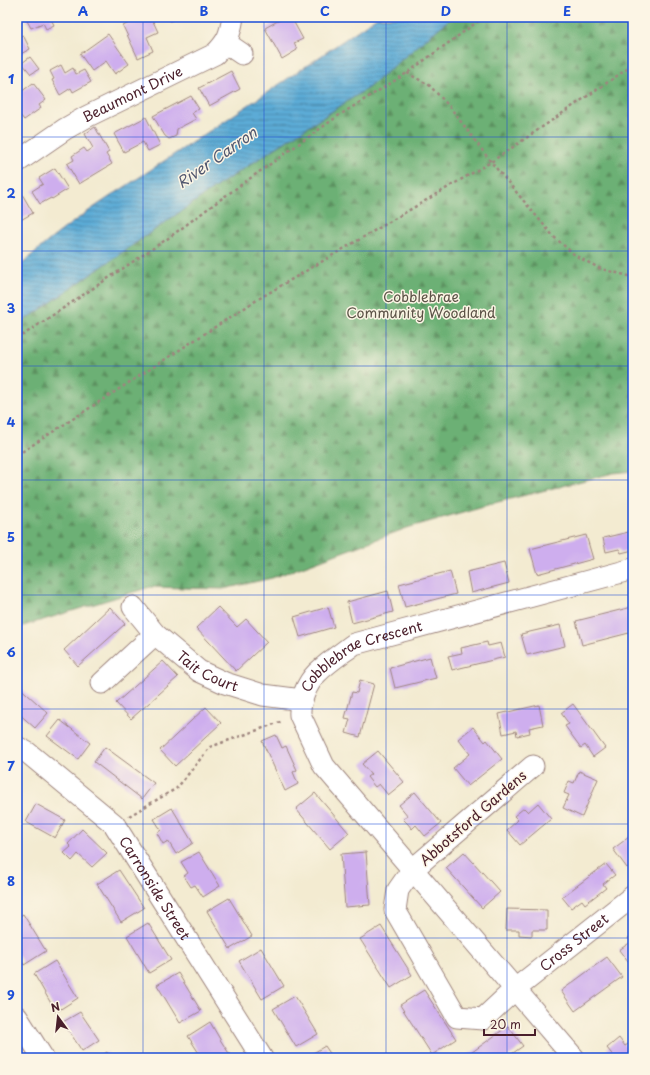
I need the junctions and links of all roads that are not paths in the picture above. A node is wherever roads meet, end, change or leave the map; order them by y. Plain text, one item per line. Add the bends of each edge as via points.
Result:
1 (233, 17) edge
2 (17, 162) edge
3 (633, 569) edge
4 (133, 607) dead end
5 (155, 634) junction
6 (102, 683) dead end
7 (301, 707) junction
8 (17, 747) edge
9 (533, 766) dead end
10 (412, 870) junction
11 (633, 896) edge
12 (514, 990) junction
13 (17, 1017) edge
14 (43, 1058) edge
15 (262, 1058) edge
16 (574, 1058) edge

1 - 2 street, Beaumont Drive via 231,28 234,49 215,54 88,116
3 - 7 street, Cobblebrae Crescent via 354,644 316,673
4 - 5 street, Tait Court
5 - 6 street
5 - 7 street, Tait Court via 198,672
7 - 10 street, Cobblebrae Crescent via 324,766
8 - 15 street, Carronside Street via 28,753 114,824
9 - 10 street, Abbotsford Gardens
10 - 12 street, Cobblebrae Crescent
10 - 12 street, Abbotsford Gardens via 398,890 395,910 457,1017 483,1019
11 - 12 street, Cross Street
12 - 16 street, Cobblebrae Crescent
13 - 14 street

